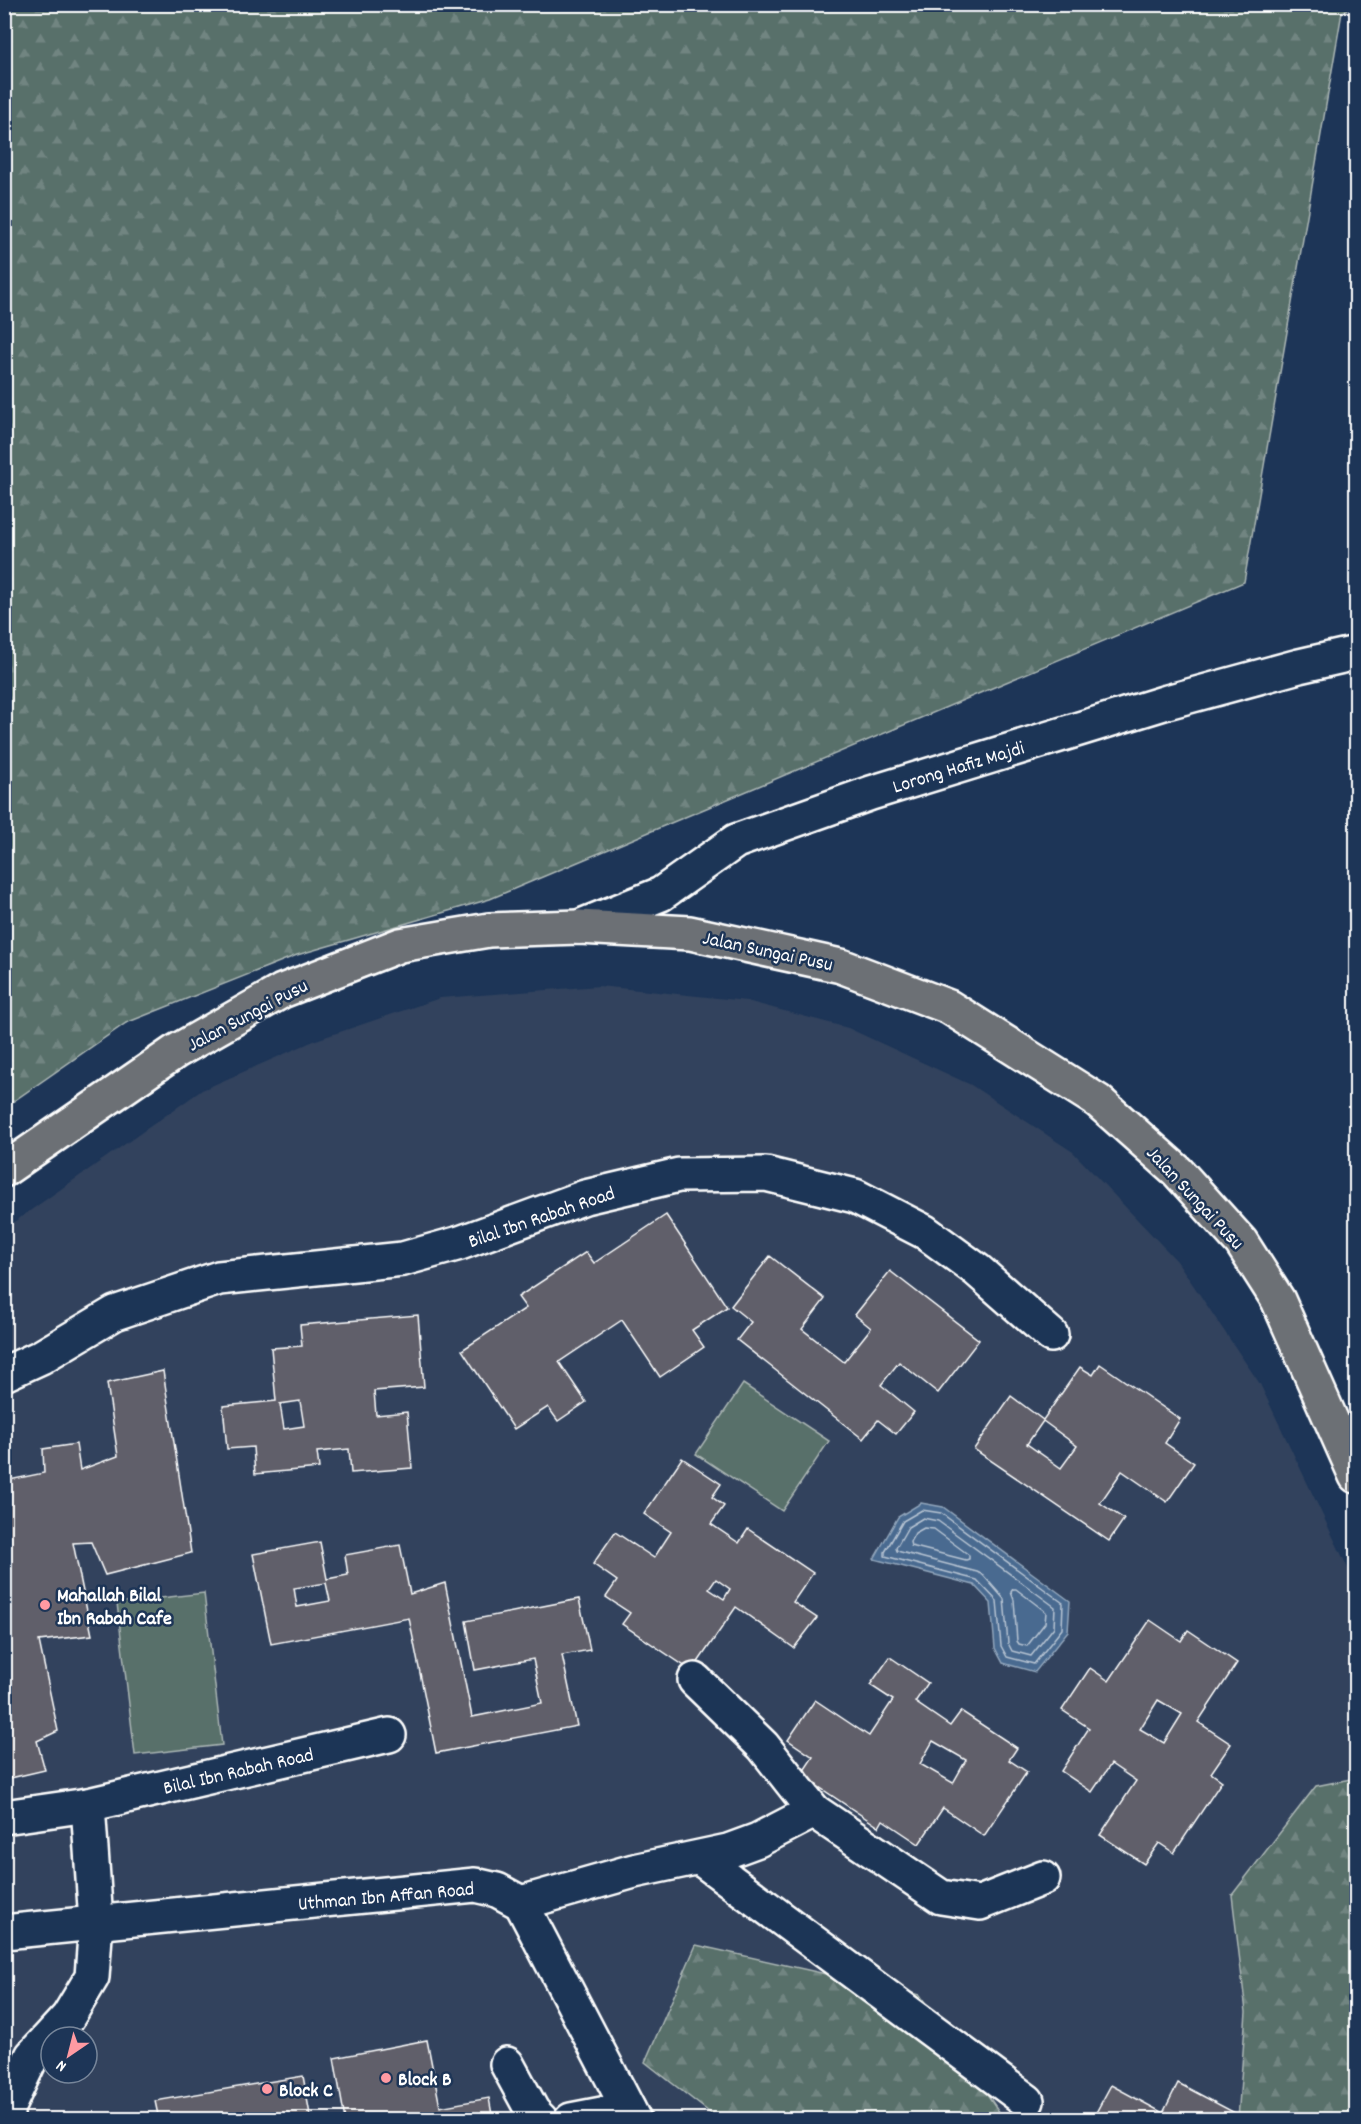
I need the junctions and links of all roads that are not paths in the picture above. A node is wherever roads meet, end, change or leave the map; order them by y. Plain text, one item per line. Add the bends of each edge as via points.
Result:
1 (1356, 653) edge
2 (579, 927) junction
3 (4, 1170) edge
4 (1051, 1335) dead end
5 (4, 1374) edge
6 (1356, 1476) edge
7 (695, 1680) dead end
8 (388, 1736) dead end
9 (88, 1805) junction
10 (814, 1811) junction
11 (4, 1817) edge
12 (700, 1858) junction
13 (1043, 1878) dead end
14 (521, 1903) junction
15 (96, 1922) junction
16 (4, 1932) edge
17 (507, 2064) dead end
18 (1027, 2101) dead end
19 (631, 2114) edge
20 (7, 2120) edge
21 (541, 2120) edge
22 (571, 2120) edge

1 - 2 street, Lorong Hafiz Majdi via 1167,702 871,792 736,841 661,894
2 - 3 main road, Jalan Sungai Pusu via 489,930 400,945 282,991 175,1052
2 - 6 main road, Jalan Sungai Pusu via 690,933 841,966 949,1006 1098,1101 1177,1171 1241,1242 1278,1299
4 - 5 street, Bilal Ibn Rabah Road via 977,1270 925,1232 855,1196 766,1174 679,1174 585,1197 460,1244 403,1259 219,1278 115,1313
7 - 10 street via 763,1746
8 - 9 street, Bilal Ibn Rabah Road
9 - 11 street, Bilal Ibn Rabah Road
9 - 15 street
10 - 12 street via 758,1840
10 - 13 street via 941,1897 980,1903
12 - 14 street via 634,1871
12 - 18 street
14 - 15 street, Uthman Ibn Affan Road via 497,1890 475,1885
14 - 19 street
15 - 16 street, Uthman Ibn Affan Road
15 - 20 street via 92,1977 68,2017 32,2056 7,2109
17 - 21 street
19 - 22 street

